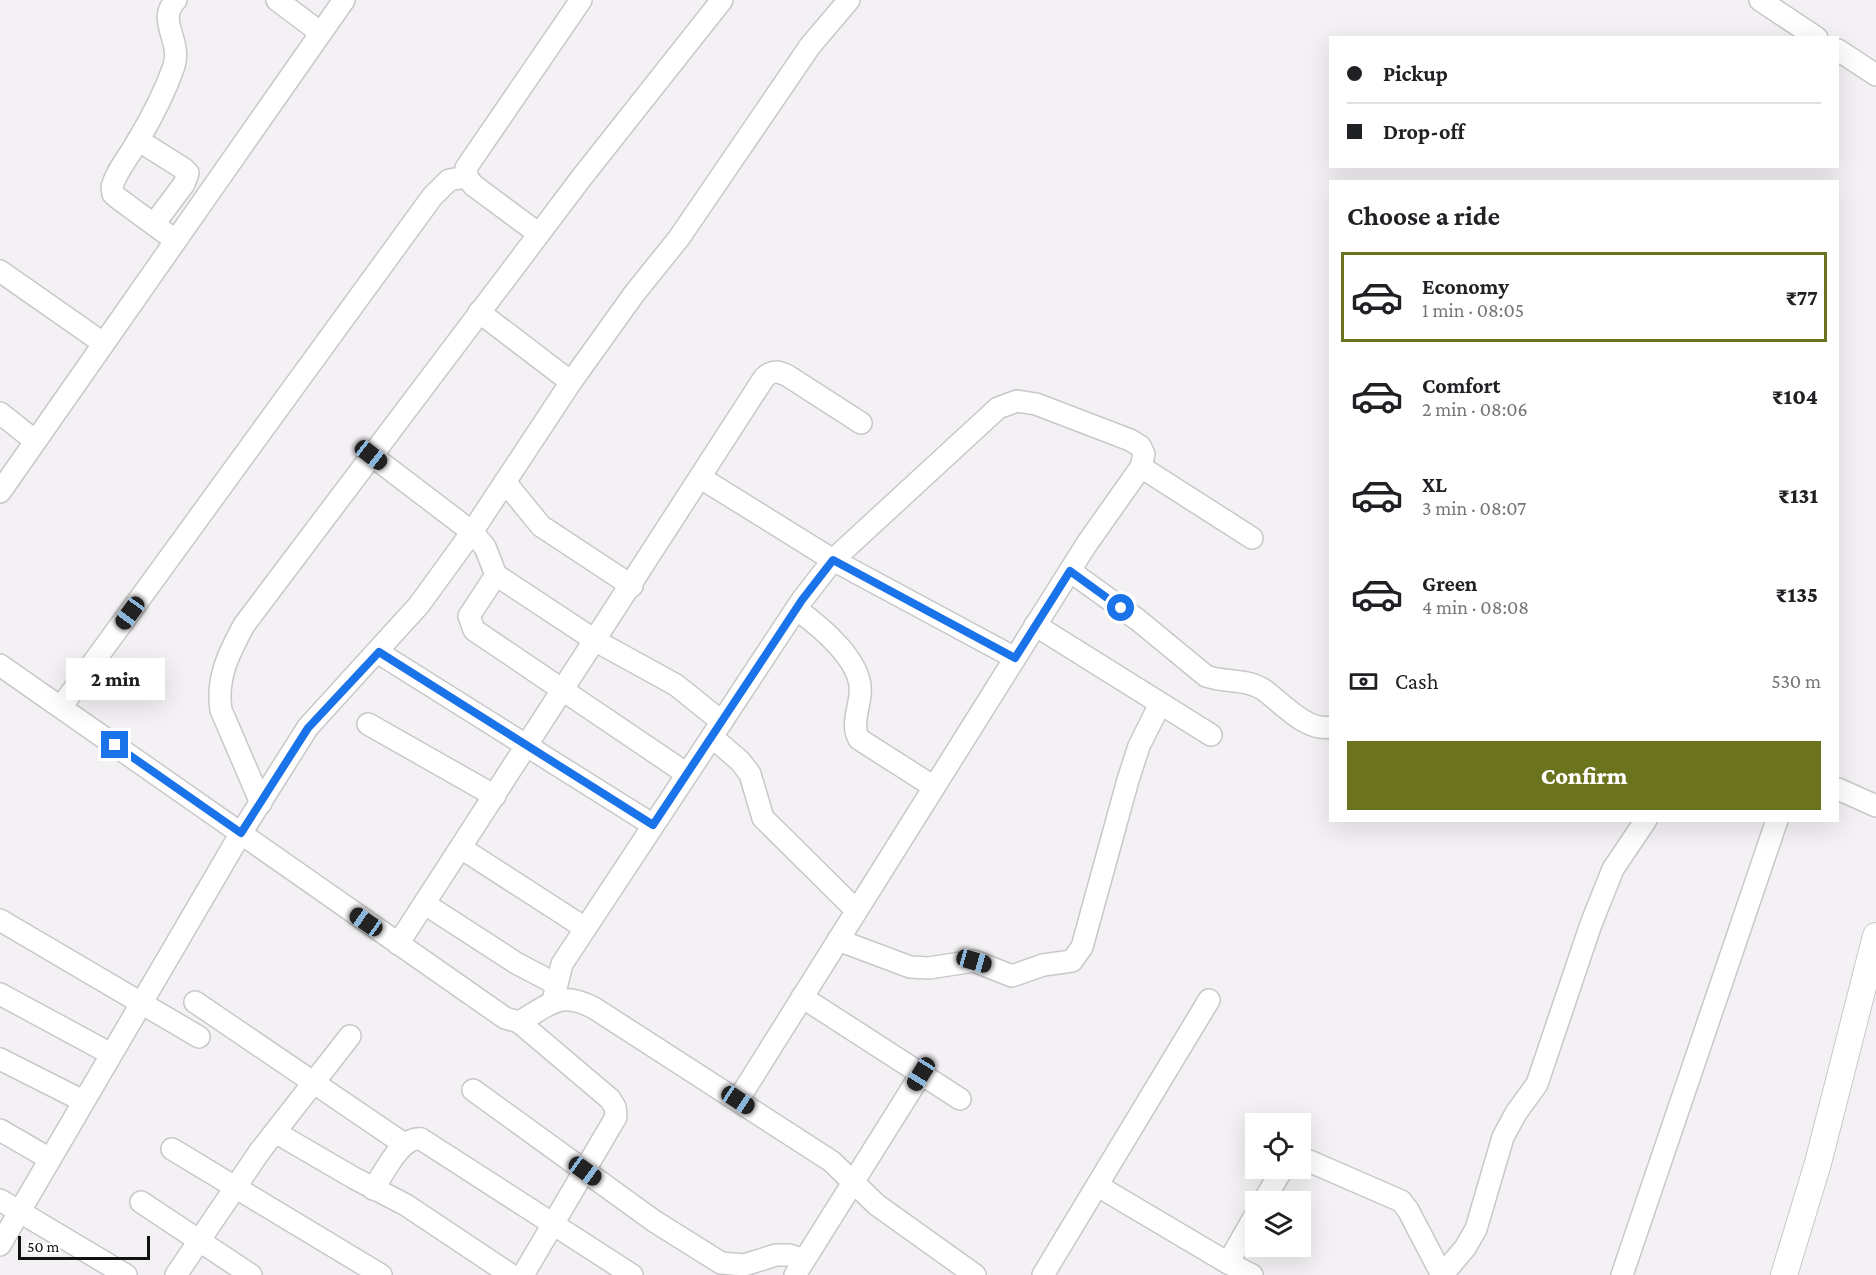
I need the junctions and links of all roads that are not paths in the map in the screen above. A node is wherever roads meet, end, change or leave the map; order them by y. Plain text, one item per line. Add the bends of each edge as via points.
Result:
1 (176, 0) edge
2 (278, 0) edge
3 (344, 0) edge
4 (581, 0) edge
5 (722, 0) edge
6 (849, 0) edge
7 (1760, 0) edge
8 (321, 33) junction
9 (1814, 36) edge
10 (1839, 51) edge
11 (1876, 75) edge
12 (138, 140) junction
13 (467, 177) junction
14 (153, 224) junction
15 (539, 234) junction
16 (175, 240) junction
17 (0, 271) edge
18 (479, 312) junction
19 (103, 343) junction
20 (571, 382) junction
21 (0, 413) edge
22 (861, 423) dead end
23 (34, 440) junction
24 (371, 455) junction
25 (1141, 467) junction
26 (701, 478) junction
27 (505, 482) junction
28 (0, 492) edge
29 (472, 532) junction
30 (1252, 538) dead end
31 (833, 560) junction
32 (1070, 571) junction
33 (496, 575) junction
34 (632, 586) junction
35 (796, 609) junction
36 (1035, 625) junction
37 (596, 641) junction
38 (379, 652) junction
39 (1015, 658) junction
40 (0, 665) edge
41 (563, 691) junction
42 (1160, 704) junction
43 (61, 708) junction
44 (368, 723) dead end
45 (1329, 727) edge
46 (717, 729) junction
47 (1211, 735) dead end
48 (529, 744) junction
49 (687, 774) junction
50 (934, 787) junction
51 (1839, 789) edge
52 (495, 796) junction
53 (261, 803) junction
54 (1876, 806) edge
55 (1645, 822) edge
56 (1776, 822) edge
57 (653, 825) junction
58 (241, 833) junction
59 (461, 848) junction
60 (425, 904) junction
61 (856, 910) junction
62 (0, 920) edge
63 (585, 928) junction
64 (1876, 936) edge
65 (838, 940) junction
66 (398, 944) junction
67 (554, 993) junction
68 (0, 994) edge
69 (802, 997) junction
70 (1209, 1000) dead end
71 (142, 1002) junction
72 (195, 1002) dead end
73 (519, 1022) junction
74 (350, 1036) dead end
75 (199, 1037) dead end
76 (111, 1054) junction
77 (0, 1059) edge
78 (921, 1074) junction
79 (312, 1084) junction
80 (473, 1090) dead end
81 (960, 1098) dead end
82 (738, 1100) junction
83 (83, 1101) junction
84 (0, 1130) edge
85 (275, 1132) junction
86 (404, 1144) junction
87 (172, 1149) dead end
88 (50, 1159) junction
89 (1311, 1162) edge
90 (585, 1171) junction
91 (853, 1180) junction
92 (1098, 1186) junction
93 (235, 1188) junction
94 (373, 1189) junction
95 (0, 1200) edge
96 (141, 1202) dead end
97 (20, 1211) junction
98 (552, 1225) junction
99 (1245, 1233) edge
100 (198, 1242) junction
101 (0, 1245) edge
102 (1228, 1263) junction
103 (800, 1268) edge
104 (951, 1268) edge
105 (126, 1275) edge
106 (176, 1275) edge
107 (251, 1275) edge
108 (381, 1275) edge
109 (511, 1275) edge
110 (523, 1275) edge
111 (632, 1275) edge
112 (975, 1275) edge
113 (1043, 1275) edge
114 (1252, 1275) edge
115 (1442, 1275) edge
116 (1622, 1275) edge
117 (1784, 1275) edge

1 - 12 street via 168,15 177,49 174,65
2 - 8 street
3 - 8 street
4 - 13 street via 469,160
5 - 15 street
6 - 20 street via 810,46 679,238
7 - 9 street
8 - 16 street
10 - 11 street
12 - 14 street via 112,187 113,194
12 - 14 street via 188,174
13 - 15 street
13 - 43 street via 449,180 432,197
14 - 16 street
15 - 18 street
16 - 19 street
17 - 19 street
18 - 20 street
18 - 24 street
19 - 23 street
20 - 27 street
21 - 23 street
22 - 26 street via 788,375 770,372
23 - 28 street
24 - 29 street
24 - 53 street via 244,625 221,678 221,710
25 - 30 street
25 - 31 street via 1144,454 1130,440 1036,404 1017,401 998,408
25 - 32 street
26 - 31 street
26 - 34 street
27 - 29 street
27 - 34 street via 541,526
29 - 33 street via 485,547
29 - 38 street
31 - 35 street
31 - 39 street
32 - 36 street
32 - 45 street via 1206,676 1220,681 1249,682 1312,726
33 - 37 street
33 - 41 street via 472,609 470,622 485,639
34 - 37 street
35 - 46 street
35 - 50 street via 825,631 859,674 855,732 860,739
36 - 39 street
36 - 42 street
37 - 41 street
37 - 46 street via 676,685
38 - 48 street
38 - 53 street via 308,728
39 - 50 street
40 - 43 street
41 - 48 street
41 - 49 street
42 - 47 street
42 - 65 street via 1139,746 1082,947 1072,961 1043,965 1012,976 974,961 910,967
43 - 58 street
44 - 52 street
46 - 49 street
46 - 61 street via 750,774 764,818
48 - 52 street
48 - 57 street
49 - 57 street
50 - 61 street
51 - 54 street
52 - 59 street
53 - 58 street
55 - 115 street via 1613,869 1537,1084 1503,1137 1476,1229
56 - 116 street
57 - 63 street
58 - 66 street
58 - 71 street
59 - 60 street
59 - 63 street
60 - 66 street
60 - 67 street via 516,963
61 - 65 street
62 - 71 street
63 - 67 street via 562,964
64 - 117 street via 1818,1163
65 - 69 street
66 - 73 street via 505,1018
67 - 73 street
67 - 82 street via 580,1000
68 - 76 street
69 - 78 street
69 - 82 street
70 - 92 street
71 - 75 street
71 - 76 street
72 - 79 street
73 - 90 street via 615,1107 616,1117
74 - 79 street
76 - 83 street
77 - 83 street
78 - 81 street
78 - 91 street
79 - 85 street
79 - 86 street
80 - 90 street
82 - 91 street via 831,1161
83 - 88 street
84 - 88 street
85 - 93 street
85 - 94 street
86 - 94 street
86 - 98 street via 415,1138 428,1142
87 - 93 street
88 - 97 street
89 - 115 street via 1401,1201
90 - 98 street
90 - 103 street via 721,1263 744,1265 789,1255
91 - 103 street
91 - 104 street
92 - 102 street
92 - 113 street
93 - 100 street
93 - 108 street
94 - 109 street via 406,1205
95 - 97 street
96 - 100 street
97 - 101 street
97 - 105 street
98 - 110 street
98 - 111 street
99 - 102 street
100 - 106 street
100 - 107 street
102 - 114 street
104 - 112 street

